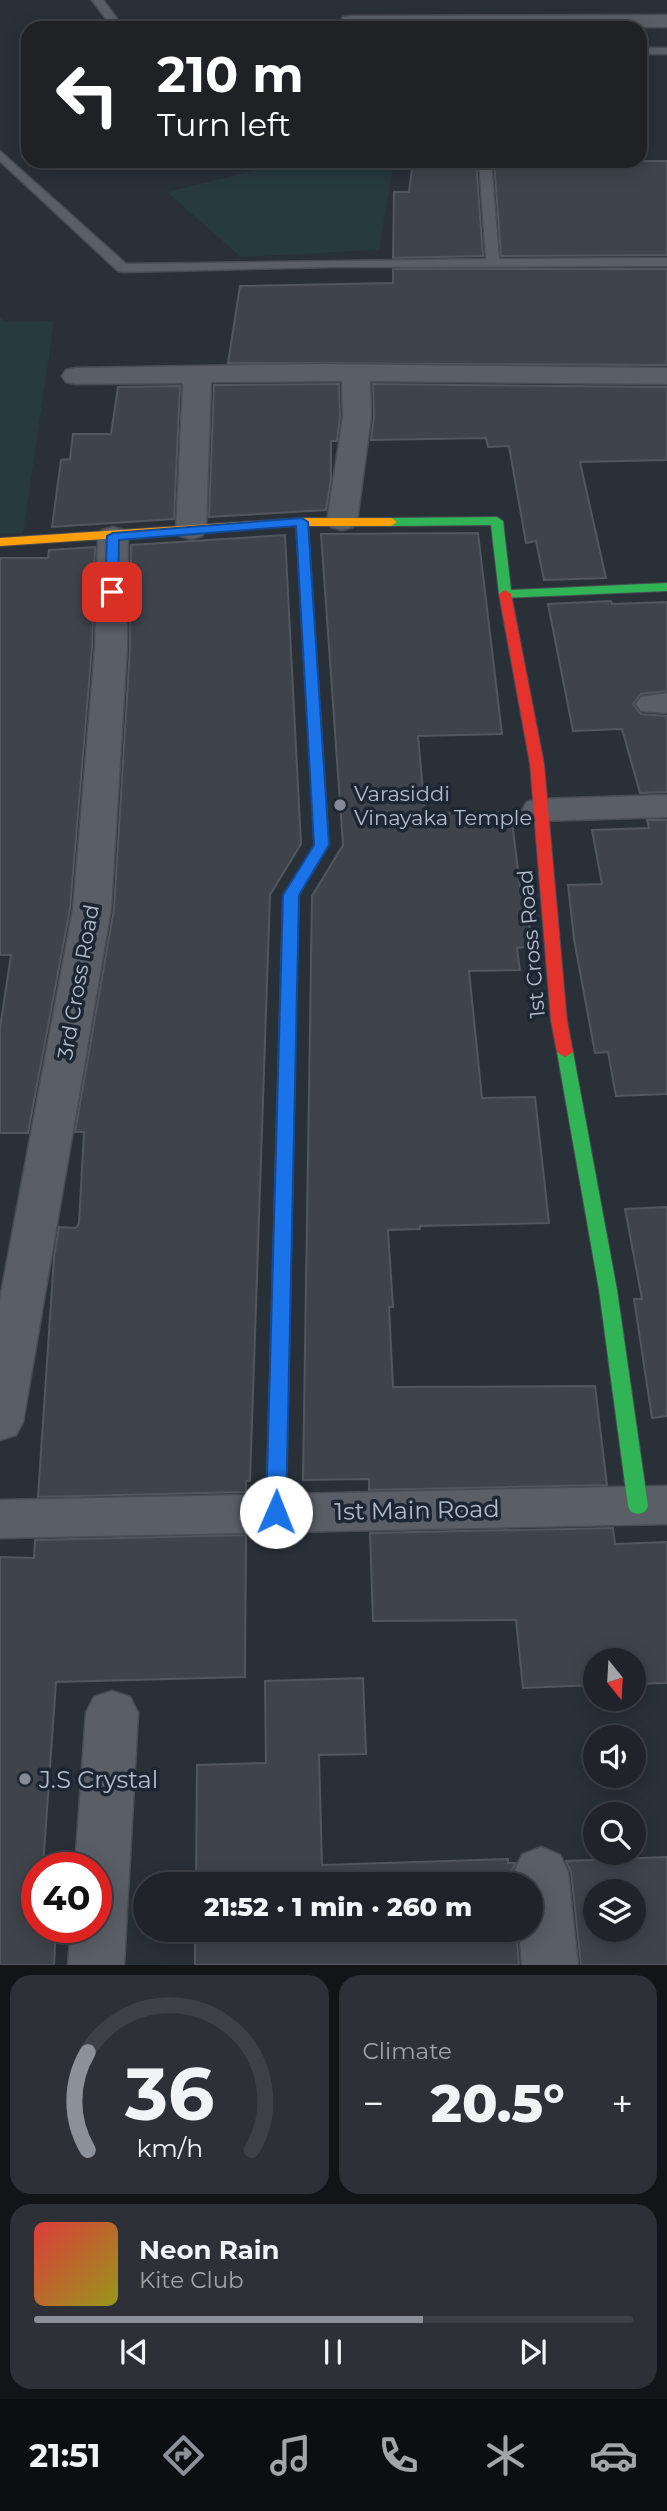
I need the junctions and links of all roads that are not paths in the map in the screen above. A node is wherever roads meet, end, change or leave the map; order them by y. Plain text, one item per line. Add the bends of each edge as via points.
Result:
1 (97, 0) edge
2 (114, 21) edge
3 (647, 21) edge
4 (667, 21) edge
5 (647, 51) edge
6 (667, 51) edge
7 (21, 158) edge
8 (3, 159) edge
9 (486, 168) edge
10 (494, 261) junction
11 (667, 262) edge
12 (197, 373) junction
13 (356, 373) junction
14 (76, 376) dead end
15 (667, 376) edge
16 (302, 522) junction
17 (342, 522) junction
18 (191, 530) junction
19 (113, 536) junction
20 (0, 542) edge
21 (667, 587) edge
22 (505, 594) junction
23 (667, 806) edge
24 (540, 810) junction
25 (0, 1422) edge
26 (652, 1505) edge
27 (276, 1512) junction
28 (0, 1518) edge
29 (112, 1713) dead end
30 (543, 1893) edge
31 (96, 1965) edge
32 (550, 1965) edge

1 - 2 lane
3 - 4 street
5 - 6 lane
7 - 8 lane
8 - 10 lane via 123,268
9 - 10 lane
10 - 11 lane
12 - 13 street
12 - 14 street
12 - 18 street
13 - 15 street
13 - 17 street via 357,416
16 - 17 street
16 - 18 street
16 - 27 street via 322,845 291,895
17 - 22 street, 1st Cross Road via 497,521
18 - 19 street
19 - 20 street
19 - 25 street, 3rd Cross Road via 109,674 92,909
21 - 22 street
22 - 24 street, 1st Cross Road via 537,764
23 - 24 street
24 - 26 street, 1st Cross Road via 559,1021
26 - 27 street, 1st Main Road
27 - 28 street, 1st Main Road
29 - 31 street
30 - 32 street

